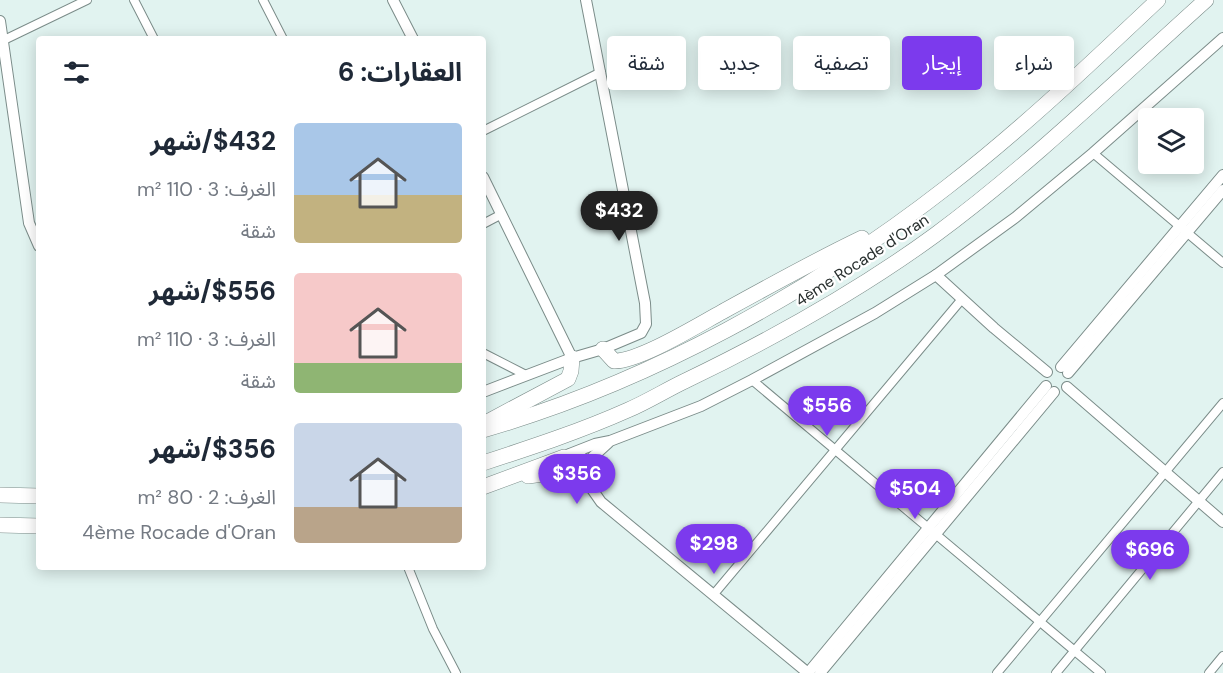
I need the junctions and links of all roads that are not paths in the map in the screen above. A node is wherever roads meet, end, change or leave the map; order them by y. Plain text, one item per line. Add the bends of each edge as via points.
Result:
1 (87, 0) edge
2 (134, 0) edge
3 (263, 0) edge
4 (393, 0) edge
5 (586, 0) edge
6 (1158, 0) edge
7 (1206, 0) edge
8 (0, 21) edge
9 (152, 36) edge
10 (281, 36) edge
11 (411, 36) edge
12 (1223, 38) edge
13 (4, 40) junction
14 (601, 72) junction
15 (486, 130) edge
16 (1093, 153) junction
17 (1223, 175) edge
18 (486, 183) edge
19 (1223, 190) edge
20 (913, 213) junction
21 (502, 214) junction
22 (486, 222) edge
23 (1184, 230) junction
24 (36, 239) edge
25 (1223, 263) edge
26 (936, 275) junction
27 (962, 299) junction
28 (603, 349) junction
29 (486, 355) edge
30 (572, 358) junction
31 (1065, 370) junction
32 (1047, 372) junction
33 (526, 375) junction
34 (752, 380) junction
35 (1067, 387) junction
36 (1050, 389) junction
37 (486, 391) edge
38 (1223, 403) edge
39 (486, 422) edge
40 (486, 429) edge
41 (610, 441) junction
42 (834, 449) junction
43 (521, 450) junction
44 (566, 456) junction
45 (486, 462) edge
46 (586, 467) junction
47 (486, 468) edge
48 (1166, 472) junction
49 (1223, 472) edge
50 (565, 479) junction
51 (486, 486) edge
52 (486, 492) edge
53 (0, 495) edge
54 (36, 495) edge
55 (1200, 500) junction
56 (601, 501) junction
57 (1223, 522) edge
58 (0, 525) edge
59 (36, 526) edge
60 (932, 531) junction
61 (409, 570) edge
62 (714, 594) junction
63 (1040, 622) junction
64 (1075, 650) junction
65 (1223, 657) edge
66 (456, 673) edge
67 (808, 673) edge
68 (820, 673) edge
69 (997, 673) edge
70 (1056, 673) edge
71 (1101, 673) edge
72 (1209, 673) edge

1 - 13 street
2 - 9 street
3 - 10 street
4 - 11 street
5 - 14 street
6 - 20 highway, 4ème Rocade d'Oran via 1032,116
7 - 43 highway, 4ème Rocade d'Oran via 1061,133 899,260 734,358 630,409
8 - 13 street
12 - 16 street
13 - 24 street via 29,223
14 - 15 street
14 - 28 street via 647,315 641,333
16 - 23 street
16 - 26 street via 1016,217
17 - 23 street
18 - 21 street
19 - 23 street
20 - 28 highway via 623,361 614,361
20 - 40 highway, 4ème Rocade d'Oran via 793,292 705,340 607,386
21 - 22 street
21 - 30 street
23 - 25 street
23 - 31 street
26 - 27 street
26 - 34 street
27 - 32 street
27 - 42 street
28 - 30 street
29 - 33 street
30 - 33 street
30 - 39 highway via 568,379
31 - 32 street via 1053,367
31 - 35 street via 1070,381
32 - 36 street via 1044,379
33 - 37 street
34 - 41 street via 701,406
34 - 42 street
35 - 36 street via 1062,392
35 - 48 street
36 - 60 street
38 - 48 street
41 - 44 street
41 - 46 street
42 - 60 street
42 - 62 street
43 - 45 highway, 4ème Rocade d'Oran
43 - 47 highway
44 - 46 street via 576,454
44 - 50 street via 559,464 559,473
44 - 51 highway
46 - 50 street via 582,479
46 - 56 street via 587,482
48 - 55 street
48 - 63 street
49 - 55 street
50 - 52 highway via 532,474
50 - 56 street
53 - 54 highway
55 - 57 street
55 - 64 street
56 - 62 street
58 - 59 highway
60 - 63 street
60 - 67 street
60 - 68 street
61 - 66 street
62 - 67 street
63 - 64 street
63 - 69 street
64 - 70 street
64 - 71 street
65 - 72 street

